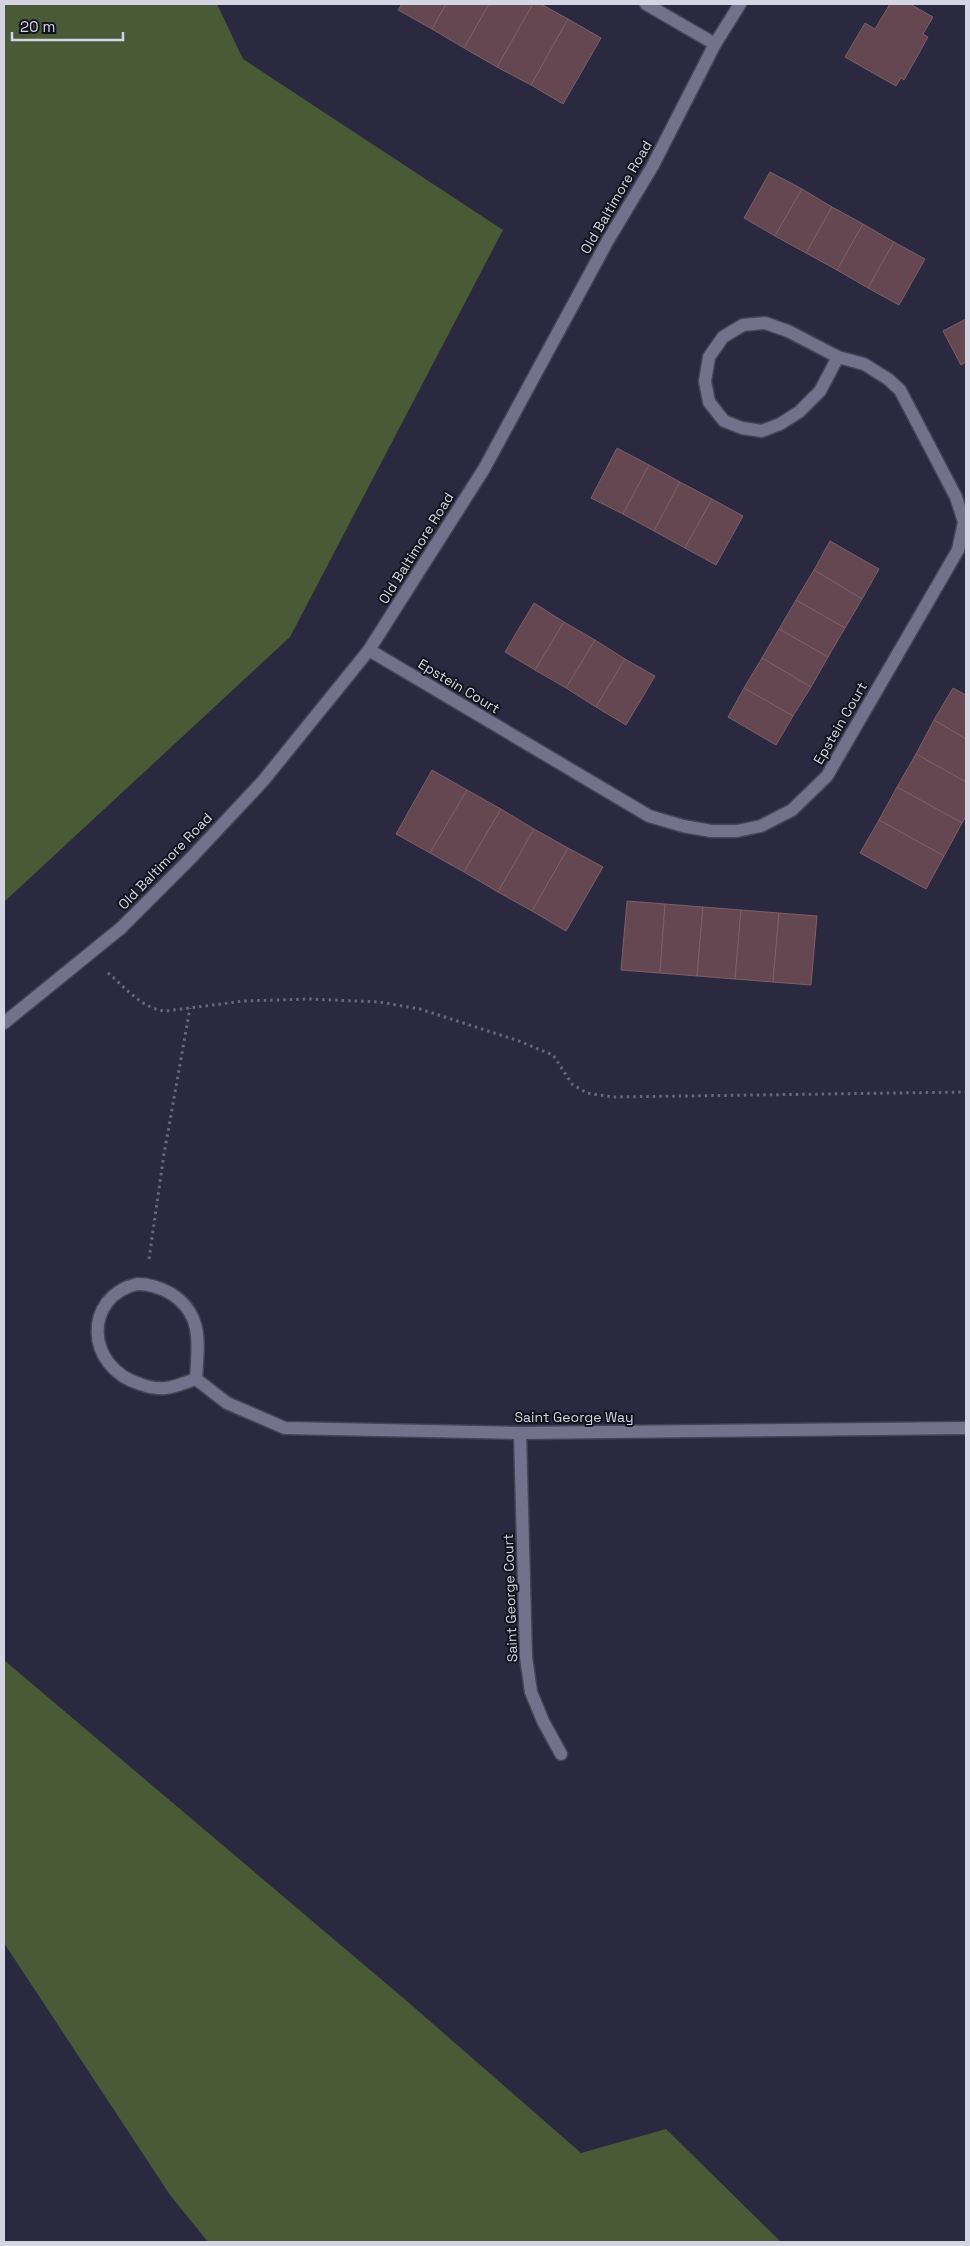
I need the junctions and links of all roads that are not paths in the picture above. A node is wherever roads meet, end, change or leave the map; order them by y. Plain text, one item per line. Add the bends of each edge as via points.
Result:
1 (646, 4) edge
2 (740, 4) edge
3 (715, 44) junction
4 (838, 357) junction
5 (369, 650) junction
6 (4, 1023) edge
7 (196, 1379) junction
8 (966, 1428) edge
9 (520, 1433) junction
10 (561, 1754) dead end

1 - 3 street
2 - 3 street, Old Baltimore Road
3 - 5 street, Old Baltimore Road via 652,167 607,242 484,469
4 - 4 street, Epstein Court via 765,323 743,325 723,337 709,357 705,381 709,402 724,421 762,431 799,412 820,391
4 - 5 street, Epstein Court via 864,364 900,390 956,497 964,522 958,550 827,776 792,810 761,826 736,831 711,831 649,816
5 - 6 street, Old Baltimore Road via 263,781 191,858 90,956
7 - 7 street via 166,1388 150,1388 120,1376 101,1354 97,1338 98,1326 112,1298 127,1286 147,1284 182,1301 191,1313 198,1343
7 - 9 street, Saint George Way via 227,1403 285,1428
8 - 9 street, Saint George Way
9 - 10 street, Saint George Court via 526,1657 531,1692

